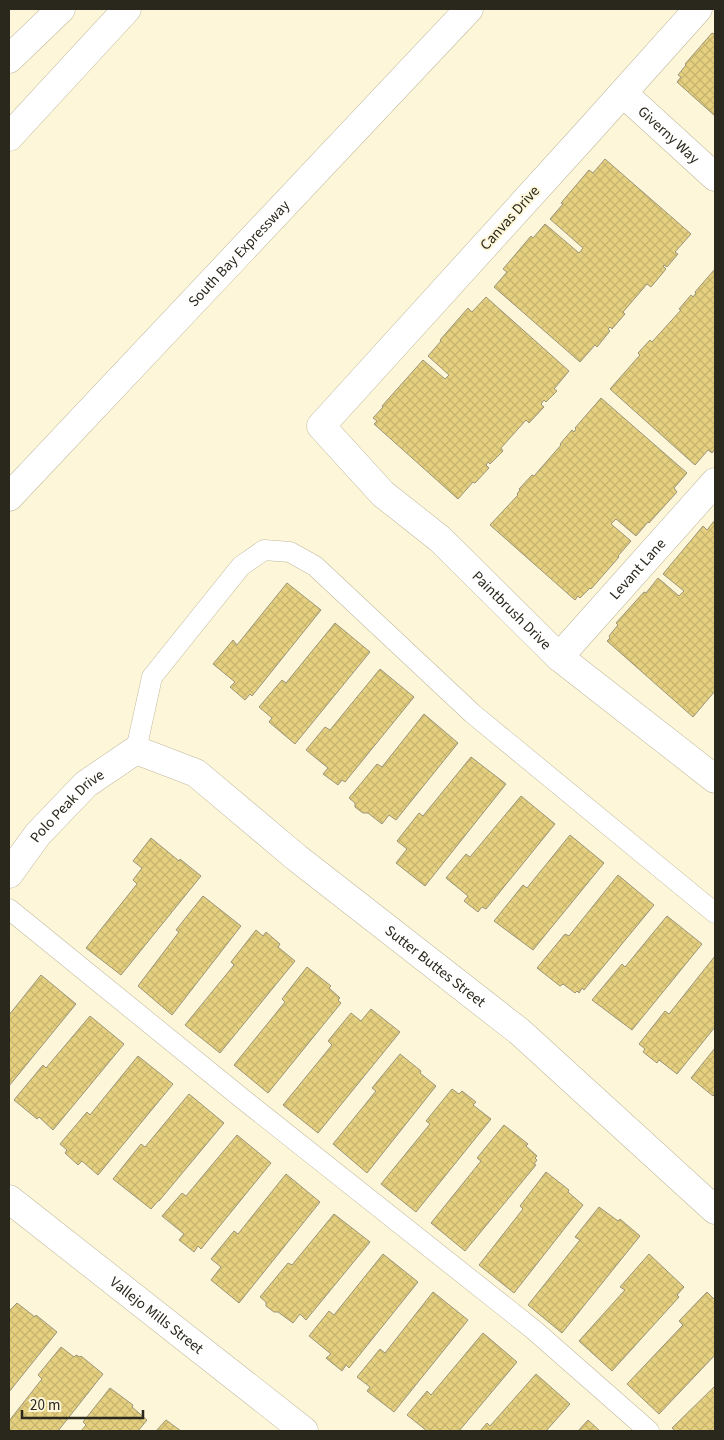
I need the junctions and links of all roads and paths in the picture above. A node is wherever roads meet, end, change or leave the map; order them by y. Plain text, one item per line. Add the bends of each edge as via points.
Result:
1 (60, 9) edge
2 (127, 9) edge
3 (470, 9) edge
4 (698, 9) edge
5 (9, 59) edge
6 (623, 93) junction
7 (9, 137) edge
8 (715, 177) edge
9 (320, 426) joint
10 (715, 482) edge
11 (9, 496) edge
12 (559, 657) junction
13 (136, 750) junction
14 (715, 778) edge
15 (9, 874) edge
16 (9, 909) edge
17 (715, 913) edge
18 (9, 1199) edge
19 (715, 1210) edge
20 (304, 1431) edge
21 (649, 1431) edge

1 - 5 main road
2 - 7 main road
3 - 11 main road, South Bay Expressway
4 - 6 main road, Canvas Drive
6 - 8 main road, Giverny Way
6 - 9 main road, Canvas Drive
9 - 12 main road, Paintbrush Drive via 383,494 440,539
10 - 12 main road, Levant Lane
12 - 14 main road, Paintbrush Drive
13 - 15 main road, Polo Peak Drive via 86,784 38,834
13 - 17 lane via 152,676 242,566 264,550 290,552 316,566 473,714
13 - 19 main road, Sutter Buttes Street via 196,773 298,858 520,1032
16 - 21 lane via 534,1330
18 - 20 main road, Vallejo Mills Street

